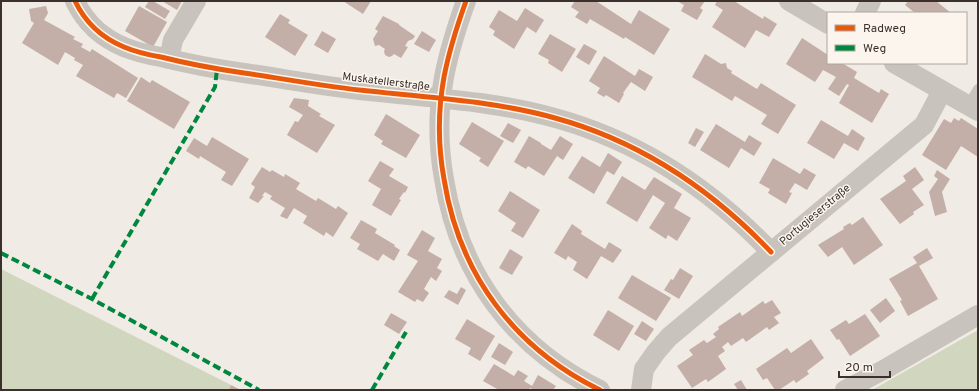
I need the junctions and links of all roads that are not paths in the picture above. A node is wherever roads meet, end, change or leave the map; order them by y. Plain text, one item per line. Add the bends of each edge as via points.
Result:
1 (75, 1) edge
2 (196, 1) edge
3 (466, 1) edge
4 (789, 1) edge
5 (871, 1) edge
6 (866, 12) edge
7 (827, 23) edge
8 (169, 59) junction
9 (896, 64) edge
10 (942, 91) junction
11 (441, 99) junction
12 (975, 102) edge
13 (770, 252) junction
14 (978, 315) edge
15 (600, 390) edge
16 (641, 390) edge
17 (845, 390) edge

1 - 8 street, Muskatellerstraße via 88,21 108,39 133,51
2 - 8 street via 173,40
3 - 11 street via 448,56
4 - 7 street
5 - 6 street
8 - 11 street, Muskatellerstraße via 217,69 366,91
9 - 10 street
10 - 12 street
10 - 13 street, Portugieserstraße via 924,125
11 - 13 street, Muskatellerstraße via 500,105 528,111 610,137 661,163 703,190
11 - 15 street via 440,145 445,189 457,234 479,281 495,306 536,349 559,367
13 - 16 street, Portugieserstraße via 669,337 644,369
14 - 17 street

